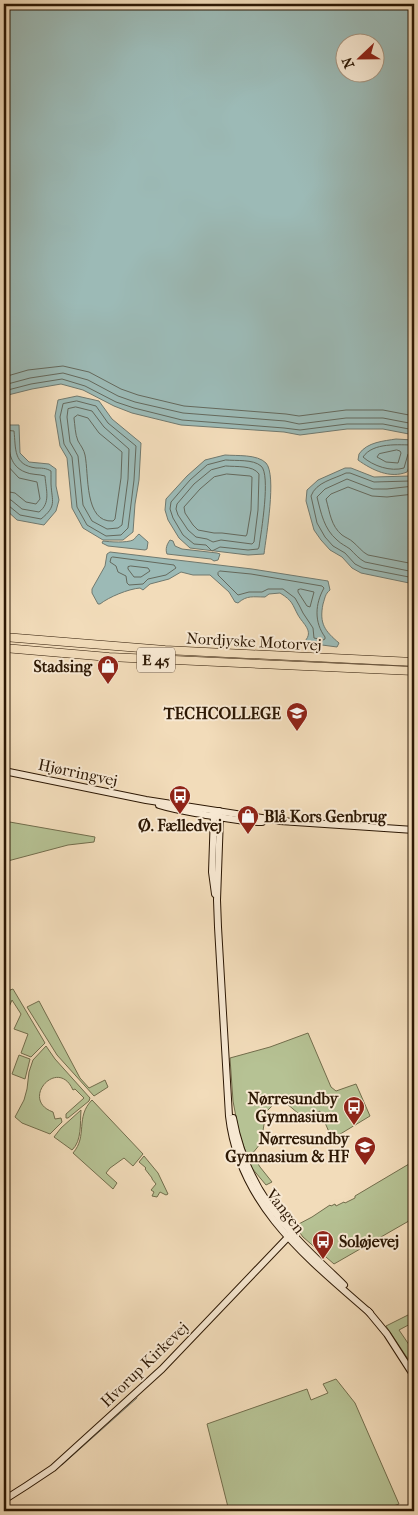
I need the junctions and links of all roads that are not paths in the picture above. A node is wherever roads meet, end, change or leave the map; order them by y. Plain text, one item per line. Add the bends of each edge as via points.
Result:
1 (4, 637) edge
2 (4, 648) edge
3 (258, 654) junction
4 (414, 657) edge
5 (414, 662) edge
6 (308, 667) junction
7 (414, 671) edge
8 (414, 676) edge
9 (4, 771) edge
10 (217, 814) junction
11 (361, 826) junction
12 (414, 826) edge
13 (414, 830) edge
14 (290, 1236) junction
15 (414, 1376) edge
16 (4, 1500) edge

1 - 3 highway, Nordjyske Motorvej / E 45 via 114,647
2 - 6 highway, Nordjyske Motorvej / E 45 via 119,658
3 - 4 highway
3 - 5 highway, Nordjyske Motorvej / E 45
6 - 7 highway, Nordjyske Motorvej / E 45
6 - 8 highway
9 - 10 street, Hjørringvej via 146,800 173,809
10 - 11 street, Hjørringvej via 248,822
10 - 14 street, Vangen via 217,900 230,1131 239,1161 257,1197
11 - 12 street, Hjørringvej
11 - 13 street, Hjørringvej
14 - 15 street, Vangen via 370,1314 398,1349
14 - 16 street, Hvorup Kirkevej via 146,1384 53,1468

